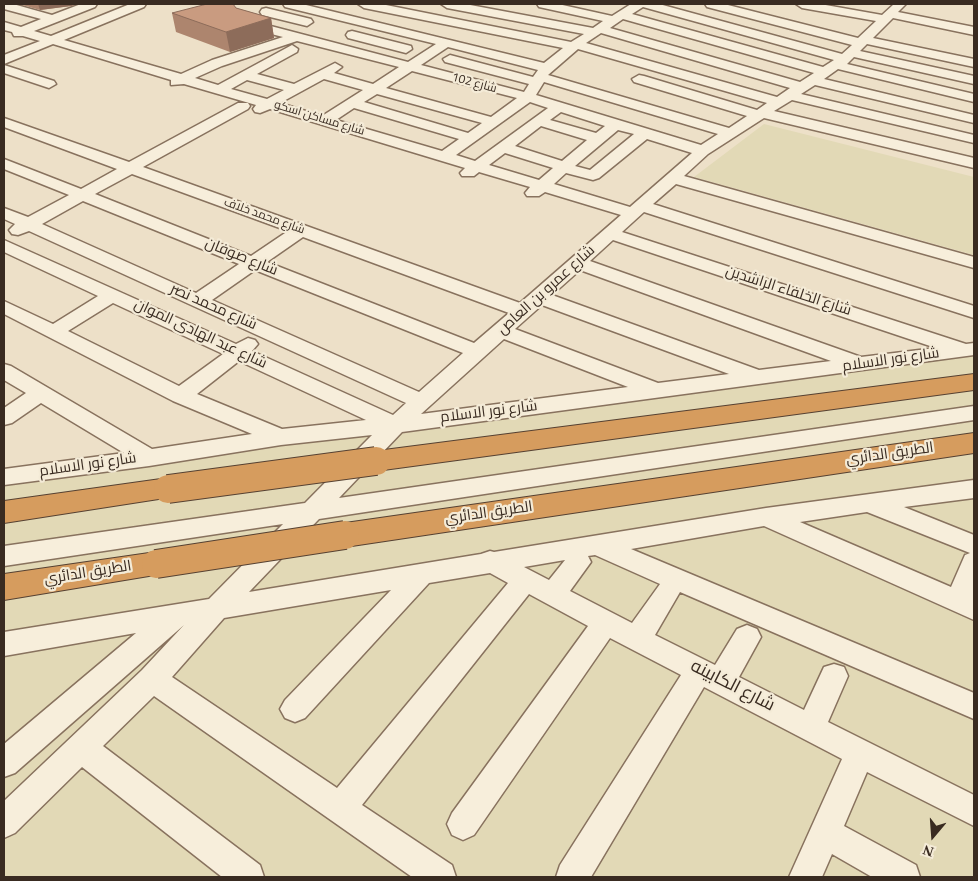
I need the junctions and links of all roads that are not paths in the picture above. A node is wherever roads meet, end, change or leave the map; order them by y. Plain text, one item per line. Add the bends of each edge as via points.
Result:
1 (91, 4) edge
2 (140, 4) edge
3 (289, 4) edge
4 (364, 4) edge
5 (423, 4) edge
6 (447, 4) edge
7 (543, 4) edge
8 (712, 4) edge
9 (802, 4) edge
10 (8, 5) edge
11 (630, 9) edge
12 (266, 12) dead end
13 (407, 13) junction
14 (53, 19) junction
15 (354, 20) junction
16 (244, 23) edge
17 (372, 24) junction
18 (319, 25) dead end
19 (492, 31) junction
20 (597, 31) junction
21 (974, 31) edge
22 (10, 32) edge
23 (352, 35) junction
24 (333, 37) junction
25 (426, 37) junction
26 (528, 38) junction
27 (306, 40) junction
28 (448, 42) junction
29 (47, 43) junction
30 (468, 48) junction
31 (571, 48) junction
32 (406, 49) junction
33 (847, 53) edge
34 (359, 54) junction
35 (430, 54) junction
36 (503, 56) junction
37 (4, 60) edge
38 (387, 61) junction
39 (974, 63) edge
40 (410, 67) junction
41 (4, 69) edge
42 (619, 70) dead end
43 (664, 70) junction
44 (322, 74) junction
45 (246, 75) junction
46 (541, 75) junction
47 (974, 80) edge
48 (176, 82) junction
49 (49, 84) dead end
50 (478, 85) junction
51 (296, 89) junction
52 (374, 89) junction
53 (219, 90) junction
54 (528, 98) junction
55 (974, 98) edge
56 (352, 103) junction
57 (256, 107) junction
58 (558, 107) junction
59 (443, 108) junction
60 (760, 114) junction
61 (974, 119) edge
62 (324, 121) junction
63 (538, 121) junction
64 (4, 122) edge
65 (493, 122) junction
66 (616, 124) junction
67 (645, 133) junction
68 (730, 133) junction
69 (470, 138) junction
70 (599, 139) junction
71 (974, 140) edge
72 (377, 142) junction
73 (504, 147) junction
74 (703, 151) junction
75 (444, 157) junction
76 (974, 163) edge
77 (4, 164) edge
78 (564, 167) junction
79 (131, 168) junction
80 (473, 170) junction
81 (673, 178) junction
82 (537, 190) junction
83 (82, 195) junction
84 (4, 213) edge
85 (634, 213) junction
86 (28, 224) junction
87 (301, 230) junction
88 (611, 234) junction
89 (4, 238) edge
90 (4, 245) edge
91 (253, 262) junction
92 (578, 263) junction
93 (974, 263) edge
94 (112, 295) junction
95 (539, 298) junction
96 (197, 301) junction
97 (4, 306) edge
98 (523, 311) junction
99 (974, 312) edge
100 (264, 331) junction
101 (502, 331) junction
102 (54, 332) junction
103 (970, 350) edge
104 (237, 352) junction
105 (478, 352) junction
106 (862, 365) junction
107 (4, 372) edge
108 (760, 378) junction
109 (974, 382) edge
110 (657, 391) junction
111 (40, 394) junction
112 (181, 396) junction
113 (422, 402) junction
114 (974, 414) edge
115 (4, 418) edge
116 (395, 425) junction
117 (281, 437) junction
118 (974, 443) edge
119 (150, 458) junction
120 (4, 478) edge
121 (974, 489) edge
122 (866, 503) junction
123 (4, 512) edge
124 (766, 517) junction
125 (974, 545) edge
126 (588, 554) junction
127 (4, 556) edge
128 (490, 561) junction
129 (974, 562) edge
130 (423, 573) junction
131 (526, 580) junction
132 (4, 587) edge
133 (667, 592) dead end
134 (553, 595) junction
135 (966, 605) edge
136 (218, 607) junction
137 (174, 617) junction
138 (606, 623) junction
139 (747, 637) dead end
140 (637, 639) junction
141 (4, 644) edge
142 (710, 675) junction
143 (834, 676) dead end
144 (152, 679) junction
145 (974, 706) edge
146 (295, 709) dead end
147 (811, 727) junction
148 (82, 748) junction
149 (860, 753) junction
150 (4, 763) edge
151 (340, 808) junction
152 (974, 811) edge
153 (4, 822) edge
154 (463, 824) dead end
155 (825, 833) junction
156 (248, 877) edge
157 (440, 877) edge
158 (572, 877) edge
159 (805, 877) edge
160 (904, 877) edge

1 - 14 street
2 - 29 street
3 - 15 street
4 - 13 street
5 - 13 street
6 - 20 street
7 - 11 street
8 - 33 street
9 - 33 street
10 - 14 street
11 - 20 street
11 - 33 street
11 - 33 street
12 - 18 street
13 - 19 street
14 - 22 street
15 - 17 street
15 - 24 street
16 - 27 street, شارع 102
17 - 23 street
17 - 25 street
19 - 26 street
19 - 30 street
20 - 31 street
20 - 33 street
21 - 33 street
22 - 29 street, شارع مساكن اسكو
23 - 24 street
23 - 32 street
24 - 27 street, شارع 102
24 - 34 street, شارع 102
25 - 28 street
25 - 32 street
26 - 31 street
26 - 36 street
27 - 45 street
27 - 48 street via 217,63
28 - 30 street
28 - 35 street
29 - 37 street
29 - 48 street, شارع مساكن اسكو
30 - 36 street
31 - 42 street
31 - 43 street
31 - 46 street
32 - 38 street
33 - 39 street
33 - 43 street
33 - 47 street
33 - 55 street
33 - 60 street, شارع عمرو بن العاص
33 - 61 street
33 - 71 street
34 - 38 street, شارع 102
34 - 44 street
35 - 40 street
35 - 46 street
36 - 46 street
38 - 40 street, شارع 102
40 - 50 street, شارع 102
40 - 52 street
41 - 49 street
43 - 60 street via 642,80
44 - 51 street
44 - 52 street
45 - 51 street
45 - 53 street
46 - 54 street
46 - 68 street
48 - 53 street, شارع مساكن اسكو
48 - 57 street, شارع مساكن اسكو
50 - 54 street, شارع 102
50 - 59 street
51 - 57 street
52 - 56 street
52 - 59 street
53 - 57 street, شارع مساكن اسكو
54 - 58 street, شارع 102
54 - 65 street
56 - 62 street
56 - 69 street
57 - 62 street, شارع مساكن اسكو
57 - 72 street, شارع مساكن اسكو
57 - 79 street
58 - 63 street
58 - 66 street, شارع 102
59 - 65 street
60 - 68 street, شارع عمرو بن العاص
60 - 76 street
62 - 72 street, شارع مساكن اسكو
63 - 70 street
63 - 73 street
64 - 79 street, شارع محمد خلاف
65 - 69 street
66 - 67 street, شارع 102
66 - 70 street
67 - 74 street, شارع 102
67 - 78 street via 593,175
68 - 74 street, شارع عمرو بن العاص
69 - 75 street
70 - 78 street
72 - 75 street, شارع مساكن اسكو
72 - 80 street, شارع مساكن اسكو
73 - 78 street
73 - 80 street
74 - 81 street, شارع عمرو بن العاص
75 - 80 street, شارع مساكن اسكو
77 - 83 street, شارع صوفان
78 - 82 street
79 - 83 street
79 - 87 street, شارع محمد خلاف
80 - 82 street, شارع مساكن اسكو
81 - 85 street, شارع عمرو بن العاص
81 - 93 street
82 - 85 street, شارع مساكن اسكو
83 - 86 street
83 - 91 street, شارع صوفان
84 - 86 street, شارع محمد نصر
85 - 88 street, شارع عمرو بن العاص
85 - 99 street, شارع مساكن اسكو
86 - 89 street
86 - 96 street, شارع محمد نصر
87 - 91 street
87 - 98 street, شارع محمد خلاف
88 - 92 street, شارع عمرو بن العاص
88 - 103 street, شارع الخلفاء الراشدين
90 - 94 street, شارع عبد الهادى الموان
91 - 96 street
91 - 105 street, شارع صوفان
92 - 95 street, شارع عمرو بن العاص
92 - 106 street
94 - 102 street
94 - 104 street, شارع عبد الهادى الموان
95 - 98 street, شارع عمرو بن العاص
95 - 108 street
96 - 100 street, شارع محمد نصر
97 - 102 street
98 - 101 street, شارع عمرو بن العاص
100 - 104 street
100 - 113 street, شارع محمد نصر
101 - 105 street, شارع عمرو بن العاص
101 - 110 street
102 - 112 street
103 - 106 street, شارع نور الاسلام
104 - 112 street
104 - 116 street, شارع عبد الهادى الموان
105 - 113 street, شارع عمرو بن العاص
106 - 108 street, شارع نور الاسلام
107 - 111 street
108 - 110 street, شارع نور الاسلام
109 - 123 highway, bridge
110 - 116 street, شارع نور الاسلام
111 - 115 street
111 - 119 street
112 - 117 street
113 - 116 street, شارع عمرو بن العاص
114 - 127 street
116 - 117 street, شارع نور الاسلام
116 - 136 street, شارع عمرو بن العاص
117 - 119 street, شارع نور الاسلام
118 - 132 highway, الطريق الدائري, bridge
119 - 120 street, شارع نور الاسلام
121 - 122 street
122 - 124 street
122 - 125 street
124 - 126 street
124 - 135 street
126 - 128 street
126 - 134 street
126 - 145 street
128 - 130 street
128 - 131 street, شارع الكابينه
129 - 135 street
130 - 136 street
130 - 146 street
131 - 134 street, شارع الكابينه
131 - 151 street
133 - 140 street
134 - 138 street, شارع الكابينه
136 - 137 street
136 - 144 street, شارع عمرو بن العاص
137 - 141 street
137 - 150 street
138 - 140 street, شارع الكابينه
138 - 154 street
139 - 142 street
140 - 142 street, شارع الكابينه
142 - 147 street, شارع الكابينه
142 - 158 street
143 - 147 street
144 - 148 street, شارع عمرو بن العاص
144 - 151 street
147 - 149 street, شارع الكابينه
148 - 153 street, شارع عمرو بن العاص
148 - 156 street
149 - 152 street, شارع الكابينه
149 - 155 street
151 - 157 street
155 - 159 street
155 - 160 street

